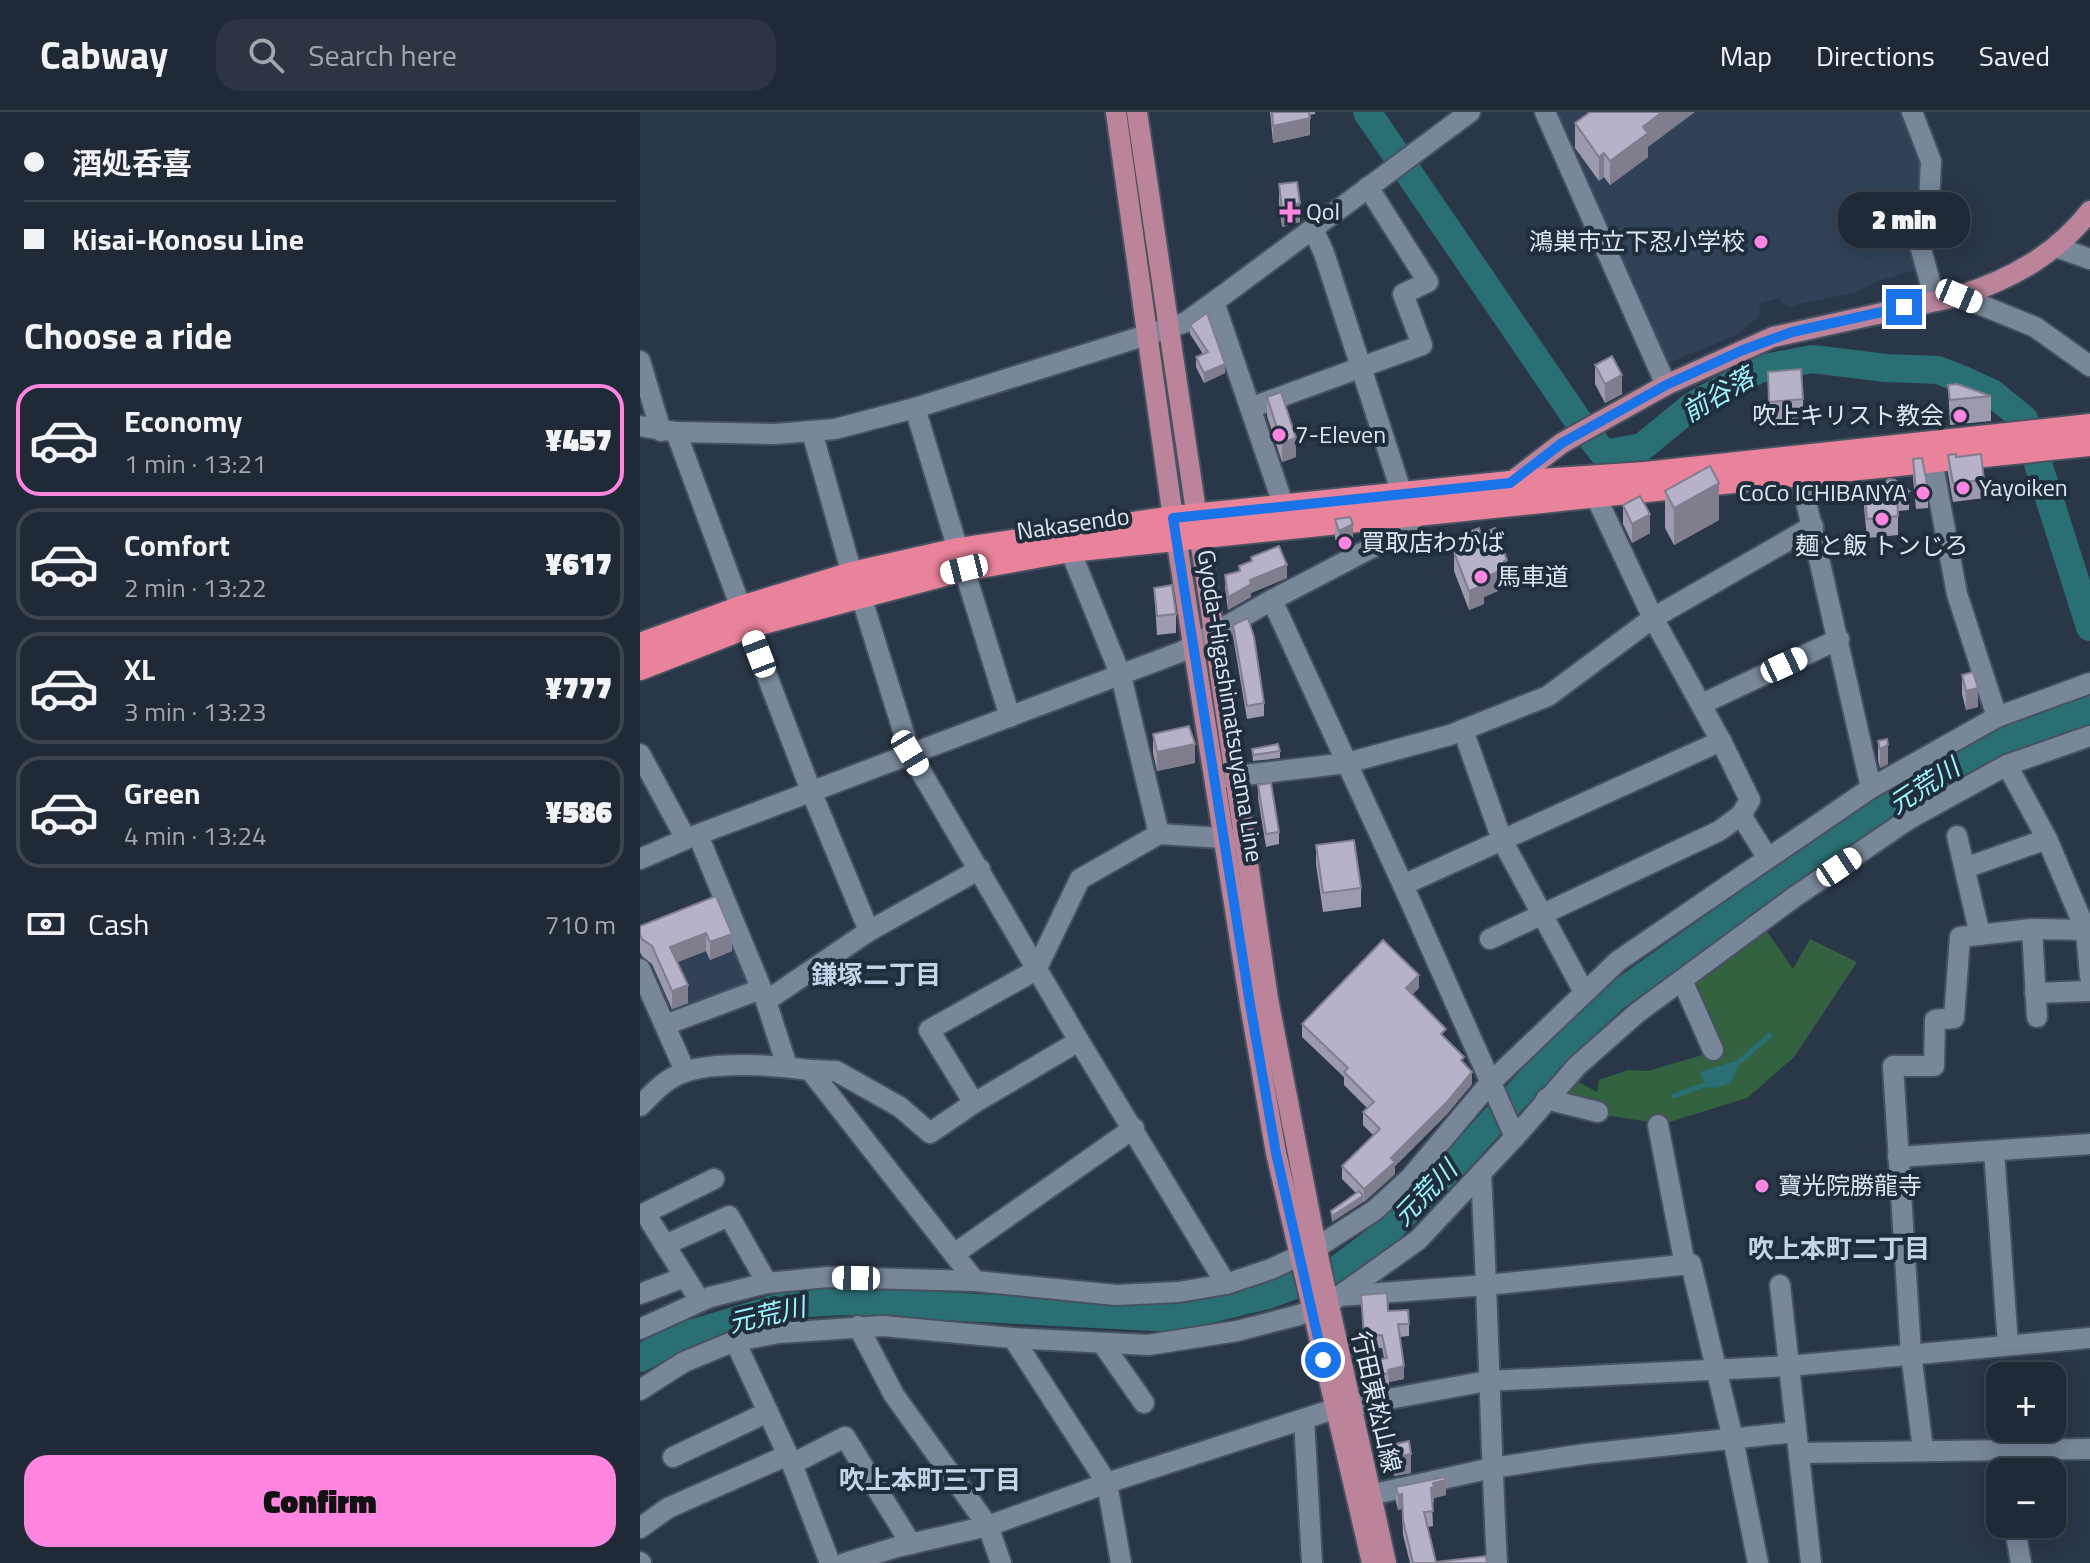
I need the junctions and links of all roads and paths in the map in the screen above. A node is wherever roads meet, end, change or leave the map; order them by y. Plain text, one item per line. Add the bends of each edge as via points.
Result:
1 (1116, 112) edge
2 (1137, 112) edge
3 (1470, 112) edge
4 (1545, 112) edge
5 (1912, 112) edge
6 (1368, 187) junction
7 (2090, 211) edge
8 (1313, 229) junction
9 (2056, 247) junction
10 (2090, 259) edge
11 (1959, 296) junction
12 (1935, 300) junction
13 (1214, 302) junction
14 (1179, 328) junction
15 (1149, 335) junction
16 (1131, 348) dead end
17 (640, 361) edge
18 (2090, 366) edge
19 (1363, 368) junction
20 (1666, 385) junction
21 (915, 408) junction
22 (1250, 408) junction
23 (640, 426) edge
24 (2090, 426) edge
25 (669, 432) junction
26 (812, 432) junction
27 (2049, 439) junction
28 (2006, 444) junction
29 (2090, 444) edge
30 (1932, 460) junction
31 (1800, 475) junction
32 (1510, 483) junction
33 (1402, 494) junction
34 (1596, 497) junction
35 (1284, 507) junction
36 (1418, 514) junction
37 (1813, 526) junction
38 (1187, 527) junction
39 (1070, 550) junction
40 (961, 559) junction
41 (856, 585) junction
42 (1272, 600) junction
43 (745, 617) junction
44 (1653, 618) junction
45 (1214, 633) junction
46 (1839, 639) junction
47 (640, 645) edge
48 (1194, 646) junction
49 (640, 668) edge
50 (1121, 676) junction
51 (2090, 683) edge
52 (1702, 704) junction
53 (1010, 717) junction
54 (1997, 717) junction
55 (1463, 730) junction
56 (2090, 736) edge
57 (1721, 741) junction
58 (910, 753) junction
59 (640, 754) edge
60 (1347, 763) junction
61 (2007, 765) junction
62 (1225, 778) junction
63 (1871, 788) junction
64 (811, 791) junction
65 (1741, 815) junction
66 (1159, 834) junction
67 (1957, 836) dead end
68 (692, 837) junction
69 (1235, 839) junction
70 (2047, 839) junction
71 (1502, 840) junction
72 (1767, 857) junction
73 (640, 859) edge
74 (1965, 868) junction
75 (980, 869) junction
76 (1403, 885) junction
77 (1542, 914) junction
78 (2032, 929) junction
79 (2088, 930) edge
80 (869, 931) junction
81 (1980, 935) junction
82 (1490, 939) dead end
83 (640, 969) edge
84 (1036, 970) junction
85 (2090, 977) edge
86 (1682, 980) junction
87 (2090, 991) edge
88 (1584, 992) junction
89 (2035, 993) junction
90 (764, 995) junction
91 (2037, 1017) dead end
92 (665, 1025) junction
93 (1079, 1041) junction
94 (1713, 1050) dead end
95 (787, 1066) junction
96 (810, 1070) junction
97 (685, 1071) junction
98 (1490, 1083) junction
99 (1546, 1099) junction
100 (974, 1103) junction
101 (640, 1106) edge
102 (1598, 1112) dead end
103 (1658, 1125) dead end
104 (1134, 1128) junction
105 (1515, 1137) junction
106 (2090, 1144) edge
107 (1994, 1151) junction
108 (1898, 1157) junction
109 (1481, 1173) junction
110 (714, 1179) dead end
111 (665, 1245) junction
112 (954, 1254) junction
113 (1308, 1254) junction
114 (1685, 1265) junction
115 (685, 1277) junction
116 (975, 1281) junction
117 (767, 1283) junction
118 (1226, 1284) junction
119 (1487, 1285) junction
120 (1780, 1285) dead end
121 (640, 1294) edge
122 (700, 1301) junction
123 (1323, 1302) junction
124 (858, 1326) junction
125 (640, 1329) edge
126 (1013, 1338) junction
127 (2090, 1338) edge
128 (735, 1341) junction
129 (1102, 1343) junction
130 (2008, 1345) junction
131 (1911, 1353) junction
132 (1789, 1366) junction
133 (1715, 1369) junction
134 (1487, 1381) junction
135 (640, 1390) edge
136 (1144, 1403) dead end
137 (1342, 1407) junction
138 (768, 1412) junction
139 (1304, 1419) junction
140 (1796, 1432) junction
141 (1733, 1439) junction
142 (2090, 1449) edge
143 (1923, 1450) junction
144 (2001, 1451) junction
145 (1799, 1453) junction
146 (673, 1457) dead end
147 (2002, 1458) edge
148 (790, 1459) junction
149 (1492, 1468) junction
150 (1107, 1483) junction
151 (1370, 1495) junction
152 (988, 1526) junction
153 (640, 1528) edge
154 (2017, 1538) edge
155 (904, 1552) edge
156 (830, 1563) edge
157 (845, 1563) edge
158 (1001, 1563) edge
159 (1121, 1563) edge
160 (1312, 1563) edge
161 (1372, 1563) edge
162 (1386, 1563) edge
163 (1497, 1563) edge
164 (1758, 1563) edge
165 (1811, 1563) edge
166 (2021, 1563) edge

1 - 15 main road, Gyoda-Higashimatsuyama Line
2 - 14 main road, Gyoda-Higashimatsuyama Line
3 - 6 street
4 - 20 street
5 - 12 street via 1931,161 1929,205 1913,220
6 - 8 street
6 - 19 street via 1428,282 1403,294 1422,345
7 - 9 main road
8 - 13 street
8 - 19 street
9 - 10 street
9 - 11 main road via 2024,270
11 - 12 main road
11 - 18 street via 2035,327
12 - 20 main road via 1773,337
13 - 14 street
13 - 22 street
14 - 15 street
14 - 16 street
14 - 38 main road, Gyoda-Higashimatsuyama Line
15 - 21 street
15 - 38 main road, Gyoda-Higashimatsuyama Line
17 - 25 street
19 - 22 street
19 - 33 street
20 - 32 main road via 1562,443
21 - 26 street
21 - 40 street
22 - 35 street
23 - 25 street
24 - 27 highway
25 - 26 street
25 - 43 street
26 - 41 street
27 - 28 highway, Nakasendo
27 - 29 highway
28 - 30 highway, Nakasendo
28 - 32 highway, Nakasendo
30 - 31 highway, Nakasendo
30 - 54 street via 1957,594
31 - 34 highway, Nakasendo
31 - 37 street
32 - 33 highway, Nakasendo
33 - 35 highway, Nakasendo
34 - 36 highway, Nakasendo
34 - 44 street
35 - 38 highway, Nakasendo
36 - 38 highway, Nakasendo
36 - 42 street via 1402,532
37 - 44 street
37 - 46 street
38 - 39 highway, Nakasendo
38 - 40 highway, Nakasendo
38 - 45 main road, Gyoda-Higashimatsuyama Line
38 - 48 main road, Gyoda-Higashimatsuyama Line
39 - 40 highway, Nakasendo
39 - 50 street
40 - 41 highway, Nakasendo
40 - 53 street
41 - 43 highway, Nakasendo
41 - 58 street
42 - 45 street
42 - 60 street
43 - 47 highway, Nakasendo
43 - 49 highway, Nakasendo
43 - 64 street
44 - 52 street
44 - 55 street via 1548,696
45 - 48 street
45 - 62 main road, Gyoda-Higashimatsuyama Line
46 - 52 street
46 - 63 street
48 - 50 street
48 - 62 main road, Gyoda-Higashimatsuyama Line
50 - 53 street
50 - 66 street
51 - 54 street
52 - 57 street
53 - 58 street
54 - 63 street
55 - 60 street
55 - 71 street
56 - 61 street
57 - 65 street via 1750,800
57 - 71 street
58 - 64 street
58 - 75 street
59 - 68 street
60 - 62 street
60 - 76 street
61 - 70 street
61 - 86 street via 1909,819
62 - 69 main road, Gyoda-Higashimatsuyama Line
63 - 72 street
64 - 68 street
64 - 80 street
65 - 72 street
65 - 77 street via 1719,831
66 - 69 street
66 - 84 street via 1080,879
67 - 74 street
68 - 73 street
68 - 90 street
69 - 113 main road, Gyoda-Higashimatsuyama Line via 1268,999
70 - 74 street
70 - 79 street
71 - 76 street
71 - 77 street
72 - 88 street via 1618,961
74 - 81 street
75 - 80 street
75 - 84 street
76 - 98 street
77 - 82 street
77 - 88 street
78 - 79 street
78 - 81 street
78 - 89 street
79 - 85 street
80 - 90 street
81 - 108 street via 1960,937 1954,1018 1935,1020 1934,1066 1893,1066
83 - 92 street
84 - 93 street
84 - 100 street via 929,1030
86 - 94 street
86 - 99 street via 1637,1013
87 - 89 street
88 - 98 street
89 - 91 street
90 - 92 street
90 - 95 street
92 - 97 street
93 - 100 street
93 - 104 street
95 - 96 street
95 - 97 street
96 - 100 street via 836,1071 900,1107 930,1133
96 - 112 street
97 - 101 street via 664,1082
98 - 105 street
98 - 113 street via 1411,1177 1375,1210
99 - 102 street
99 - 105 street
103 - 114 street
104 - 112 street
104 - 118 street
105 - 109 street
106 - 107 street
107 - 108 street
107 - 130 street
108 - 131 street
109 - 119 street
109 - 123 street via 1418,1240
110 - 111 street via 645,1213
111 - 115 street
111 - 117 street via 729,1216
112 - 116 street
113 - 118 street
113 - 123 main road, 行田東松山線
114 - 119 street
114 - 133 street via 1691,1264
115 - 121 street
115 - 122 street
116 - 117 street via 828,1277
116 - 118 street via 1116,1295
117 - 122 street
119 - 123 street
119 - 134 street
120 - 132 street
122 - 125 street
123 - 129 street via 1237,1331 1148,1345
123 - 137 main road, 行田東松山線
124 - 126 street
124 - 128 street
124 - 152 street via 894,1395
126 - 129 street
126 - 150 street
127 - 130 street
128 - 135 street via 684,1362
128 - 138 street
129 - 136 street
130 - 131 street
131 - 132 street
131 - 143 street
132 - 133 street
132 - 140 street
133 - 134 street
133 - 141 street
134 - 137 street
134 - 149 street
137 - 139 street
137 - 151 main road, 行田東松山線
137 - 161 main road, 行田東松山線
138 - 146 street
138 - 148 street
139 - 150 street
139 - 160 street
140 - 141 street
140 - 145 street
141 - 149 street
141 - 164 street
142 - 144 street
143 - 144 street
143 - 145 street
144 - 147 street
145 - 165 street
148 - 153 street via 668,1508
148 - 155 street via 845,1437
148 - 156 street
149 - 151 street
149 - 163 street
150 - 152 street
150 - 159 street
151 - 162 main road, 行田東松山線
152 - 155 street
152 - 158 street
154 - 166 street
155 - 157 street

